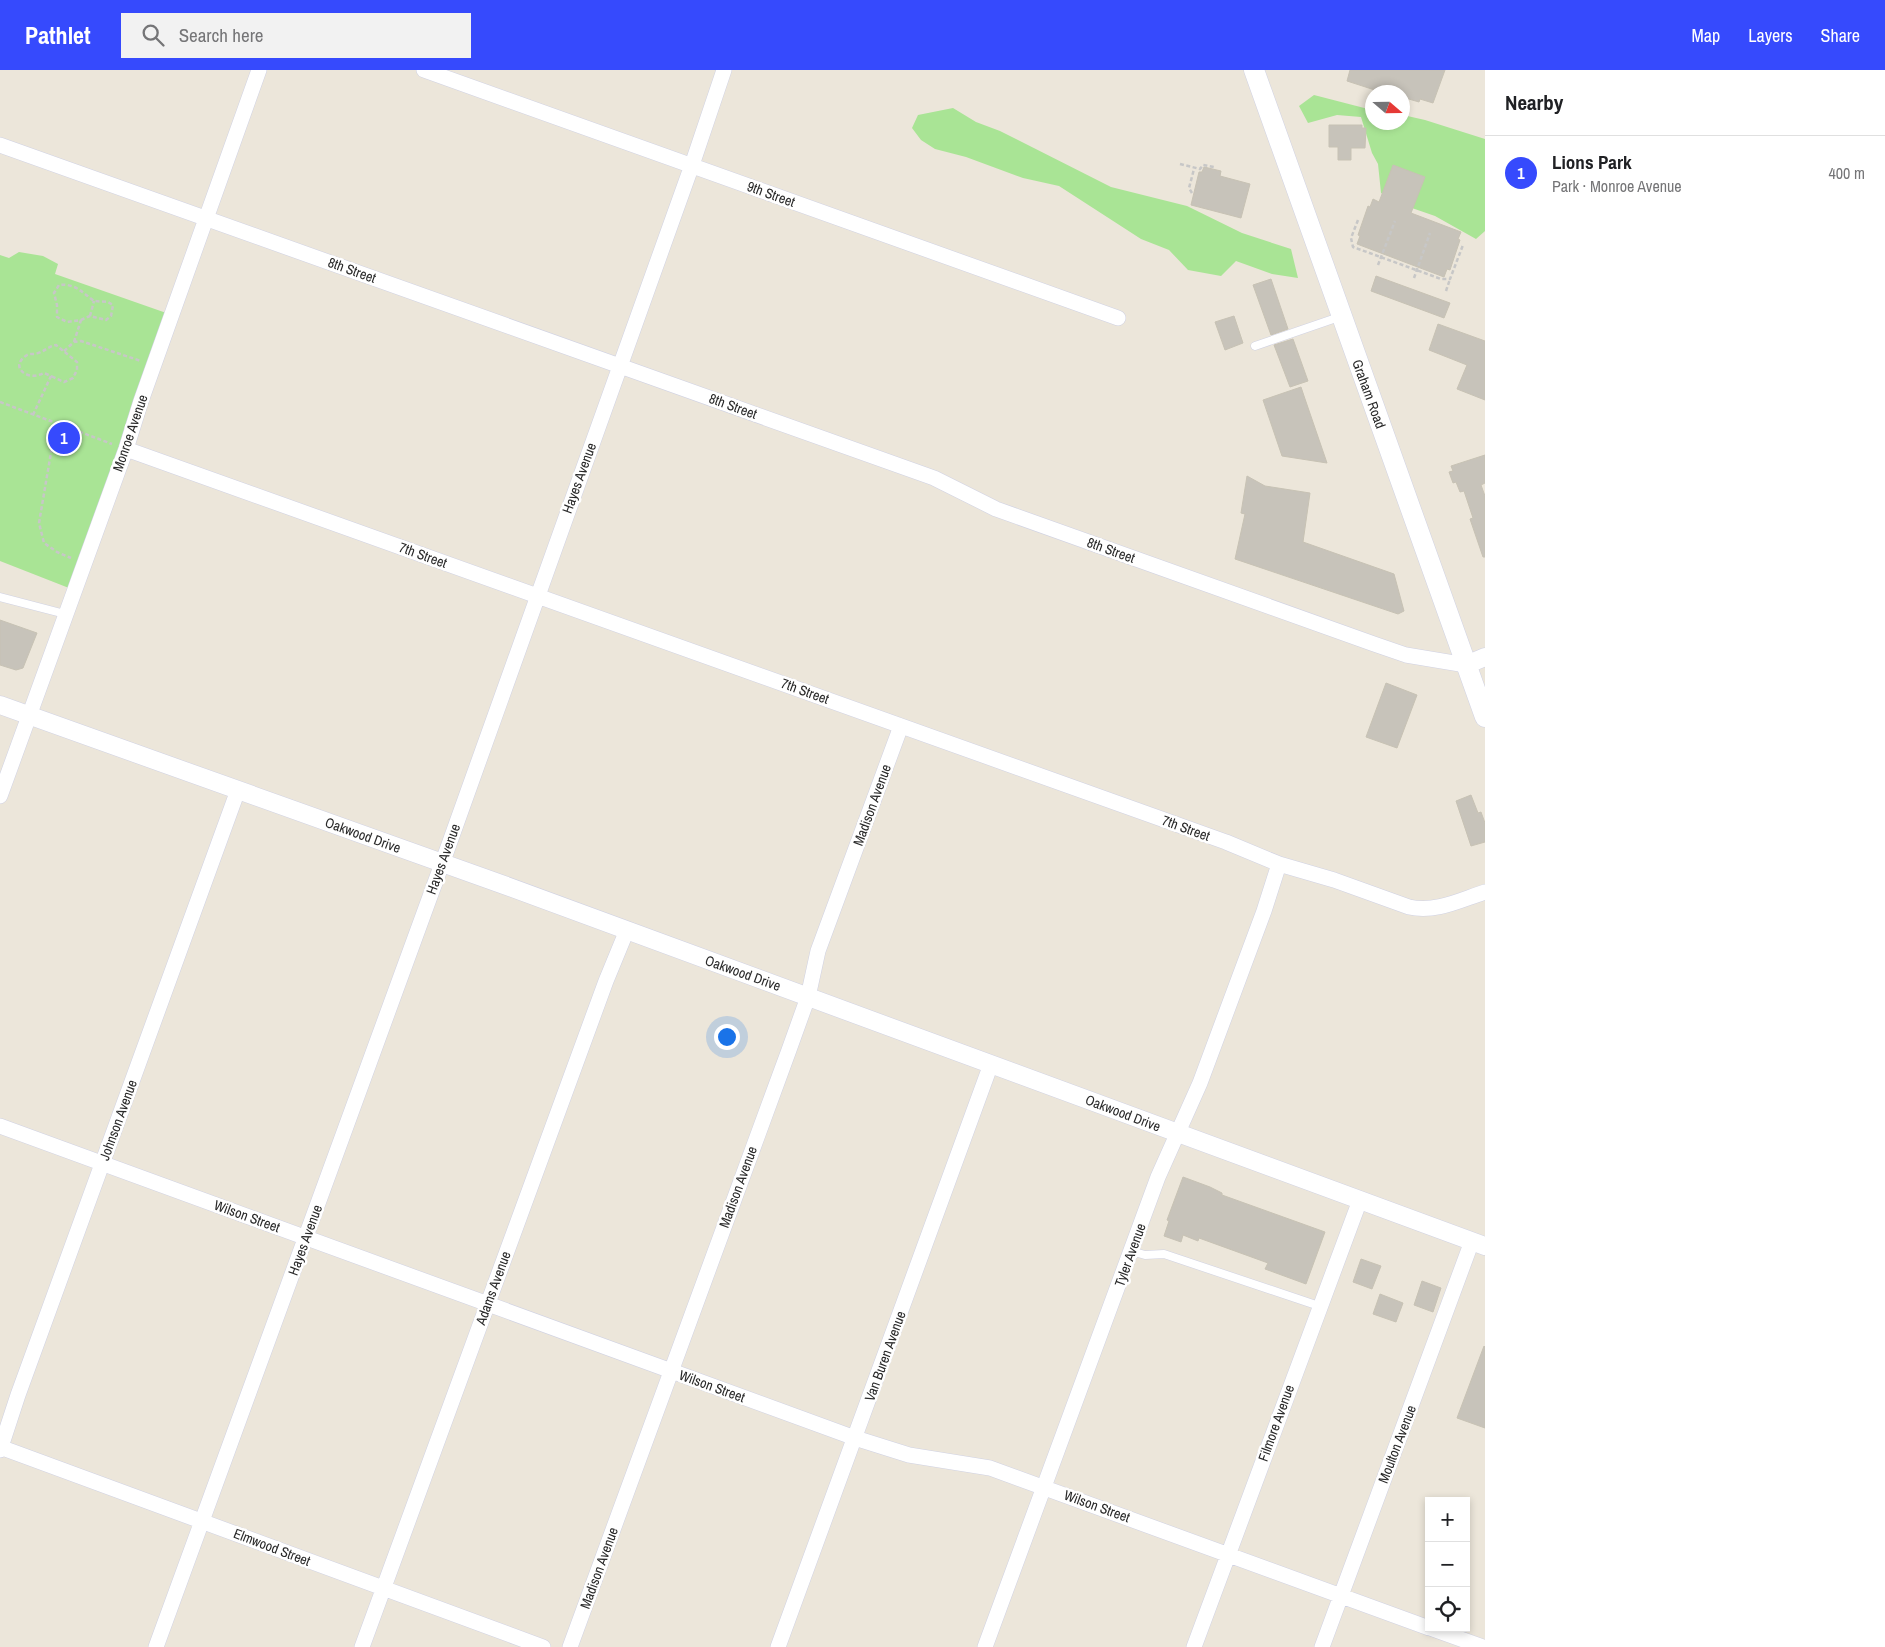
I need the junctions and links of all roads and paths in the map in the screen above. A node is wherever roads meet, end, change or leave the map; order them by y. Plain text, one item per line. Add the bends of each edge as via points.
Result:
1 (259, 70) edge
2 (424, 70) edge
3 (724, 70) edge
4 (1254, 70) edge
5 (0, 145) edge
6 (1180, 164) dead end
7 (692, 165) junction
8 (1214, 167) dead end
9 (1194, 169) junction
10 (1192, 193) dead end
11 (207, 218) junction
12 (1358, 220) dead end
13 (1395, 221) dead end
14 (1430, 233) dead end
15 (1463, 245) dead end
16 (1381, 257) junction
17 (1378, 265) dead end
18 (1416, 270) junction
19 (1414, 278) dead end
20 (1450, 279) junction
21 (1446, 290) dead end
22 (94, 302) junction
23 (90, 316) junction
24 (1342, 316) junction
25 (1118, 318) dead end
26 (81, 320) junction
27 (74, 342) junction
28 (1255, 346) dead end
29 (64, 350) junction
30 (154, 366) junction
31 (619, 366) junction
32 (51, 376) junction
33 (0, 402) edge
34 (34, 415) junction
35 (56, 423) junction
36 (119, 446) junction
37 (83, 564) junction
38 (538, 596) junction
39 (0, 597) edge
40 (65, 614) junction
41 (1485, 657) edge
42 (1466, 665) junction
43 (0, 705) edge
44 (29, 715) junction
45 (1485, 718) edge
46 (901, 726) junction
47 (238, 790) junction
48 (0, 796) edge
49 (441, 864) junction
50 (1278, 864) junction
51 (1485, 892) edge
52 (627, 930) junction
53 (808, 997) junction
54 (991, 1064) junction
55 (0, 1126) edge
56 (1178, 1134) junction
57 (102, 1163) junction
58 (1360, 1200) junction
59 (306, 1237) junction
60 (1478, 1243) edge
61 (1131, 1251) junction
62 (487, 1305) junction
63 (1319, 1306) junction
64 (671, 1371) junction
65 (855, 1438) junction
66 (0, 1448) edge
67 (1044, 1487) junction
68 (202, 1520) junction
69 (1229, 1554) junction
70 (383, 1588) junction
71 (1342, 1595) junction
72 (1425, 1626) edge
73 (1440, 1632) edge
74 (156, 1647) edge
75 (362, 1647) edge
76 (543, 1647) edge
77 (570, 1647) edge
78 (778, 1647) edge
79 (986, 1647) edge
80 (1194, 1647) edge
81 (1322, 1647) edge
82 (1483, 1647) edge

1 - 11 street, Monroe Avenue
2 - 7 street, 9th Street
3 - 7 street, Hayes Avenue
4 - 24 main road, Graham Road
5 - 11 street, 8th Street
6 - 9 path
7 - 25 street, 9th Street
7 - 31 street, Hayes Avenue
8 - 9 path via 1203,165
9 - 10 path via 1189,188
11 - 30 street, Monroe Avenue
11 - 31 street, 8th Street
12 - 16 path via 1351,238 1354,247
13 - 16 path
14 - 18 path
15 - 20 path
16 - 17 path
16 - 18 path
18 - 19 path
18 - 20 path
20 - 21 path
22 - 23 path
22 - 23 path via 111,303 114,310 106,320
22 - 26 path via 75,287 62,284 56,287 57,317 67,322
23 - 26 path
24 - 28 lane
24 - 42 main road, Graham Road
26 - 27 path
27 - 29 path
27 - 30 path via 84,342
29 - 32 path via 77,362 75,374 64,382
29 - 32 path via 54,345 37,354 28,354 20,366 24,374
30 - 36 street, Monroe Avenue
31 - 38 street, Hayes Avenue
31 - 42 street, 8th Street via 934,478 996,509 1366,641 1406,655
32 - 34 path
33 - 34 path
34 - 35 path
35 - 36 path
35 - 37 path via 39,523 40,534 44,543
36 - 37 street, Monroe Avenue
36 - 38 street, 7th Street
37 - 40 street, Monroe Avenue
38 - 46 street, 7th Street
38 - 49 street, Hayes Avenue
39 - 40 lane
40 - 44 street, Monroe Avenue
41 - 42 street
42 - 45 main road, Graham Road
43 - 44 street, Oakwood Drive
44 - 47 street, Oakwood Drive
44 - 48 street, Monroe Avenue
46 - 50 street, 7th Street via 1226,842
46 - 53 street, Madison Avenue via 818,951
47 - 49 street, Oakwood Drive
47 - 57 street, Johnson Avenue
49 - 52 street, Oakwood Drive
49 - 59 street, Hayes Avenue
50 - 51 street, 7th Street via 1420,909 1433,909
50 - 56 street, Tyler Avenue via 1264,911
52 - 53 street, Oakwood Drive
52 - 62 street, Adams Avenue
53 - 54 street, Oakwood Drive
53 - 64 street, Madison Avenue
54 - 56 street, Oakwood Drive
54 - 65 street, Van Buren Avenue
55 - 57 street, Wilson Street
56 - 58 street, Oakwood Drive
56 - 61 street, Tyler Avenue via 1158,1177
57 - 59 street, Wilson Street
57 - 66 street, Johnson Avenue
58 - 60 street, Oakwood Drive
58 - 63 street, Filmore Avenue
59 - 62 street, Wilson Street
59 - 68 street, Hayes Avenue
60 - 71 street, Moulton Avenue
61 - 63 lane via 1145,1255 1164,1254
61 - 67 street, Tyler Avenue
62 - 64 street, Wilson Street
62 - 70 street, Adams Avenue
63 - 69 street, Filmore Avenue
64 - 65 street, Wilson Street
64 - 77 street, Madison Avenue
65 - 67 street, Wilson Street via 909,1455 990,1468
65 - 78 street, Van Buren Avenue
66 - 68 street, Elmwood Street
67 - 69 street, Wilson Street
67 - 79 street, Tyler Avenue
68 - 70 street, Elmwood Street
68 - 74 street, Hayes Avenue
69 - 71 street, Wilson Street
69 - 80 street, Filmore Avenue
70 - 75 street, Adams Avenue
70 - 76 street, Elmwood Street
71 - 72 street, Wilson Street
71 - 81 street, Moulton Avenue
73 - 82 street, Wilson Street

